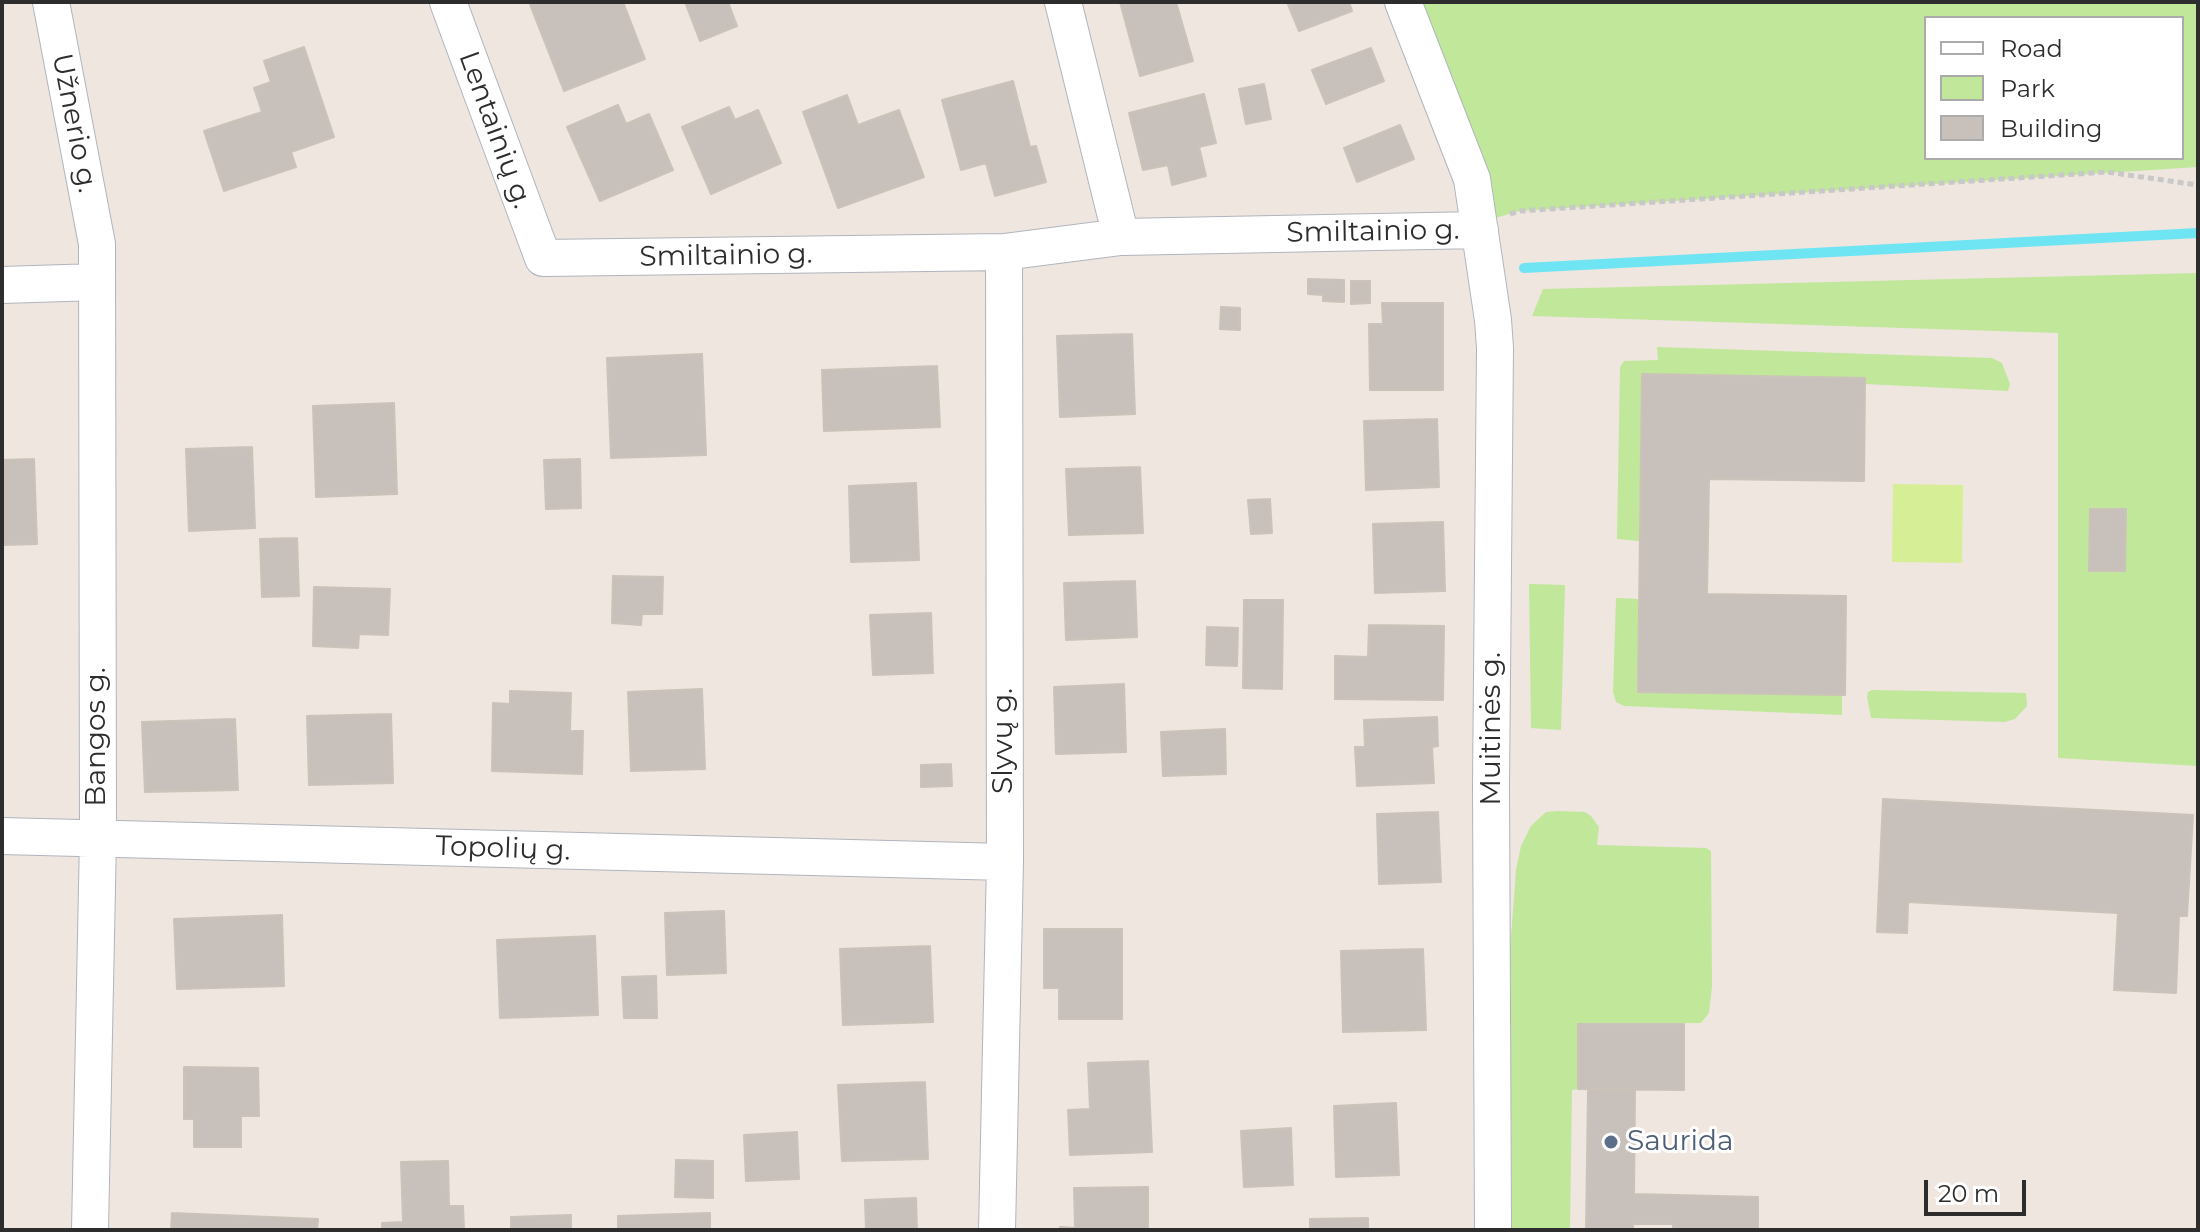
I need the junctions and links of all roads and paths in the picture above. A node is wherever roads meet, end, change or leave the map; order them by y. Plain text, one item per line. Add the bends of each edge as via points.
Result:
1 (51, 2) edge
2 (448, 2) edge
3 (1063, 2) edge
4 (1403, 2) edge
5 (2198, 185) edge
6 (1480, 230) junction
7 (1121, 237) junction
8 (97, 244) joint
9 (1004, 252) junction
10 (543, 258) joint
11 (97, 282) junction
12 (2, 285) edge
13 (2, 836) edge
14 (98, 838) junction
15 (1005, 862) junction
16 (90, 1230) edge
17 (997, 1230) edge
18 (1493, 1230) edge

1 - 8 street, Užnerio g.
2 - 10 street, Lentainių g.
3 - 7 street
4 - 6 street, Muitinės g. via 1472,179
5 - 6 path, Smiltainio g. via 2107,172 1520,211 1495,218
6 - 7 street, Smiltainio g.
6 - 18 street, Muitinės g. via 1495,348
7 - 9 street, Smiltainio g.
8 - 11 street, Bangos g.
9 - 10 street, Smiltainio g.
9 - 15 street, Slyvų g.
11 - 12 street
11 - 14 street, Bangos g.
13 - 14 street, Topolių g.
14 - 15 street, Topolių g.
14 - 16 street, Bangos g.
15 - 17 street, Slyvų g.

